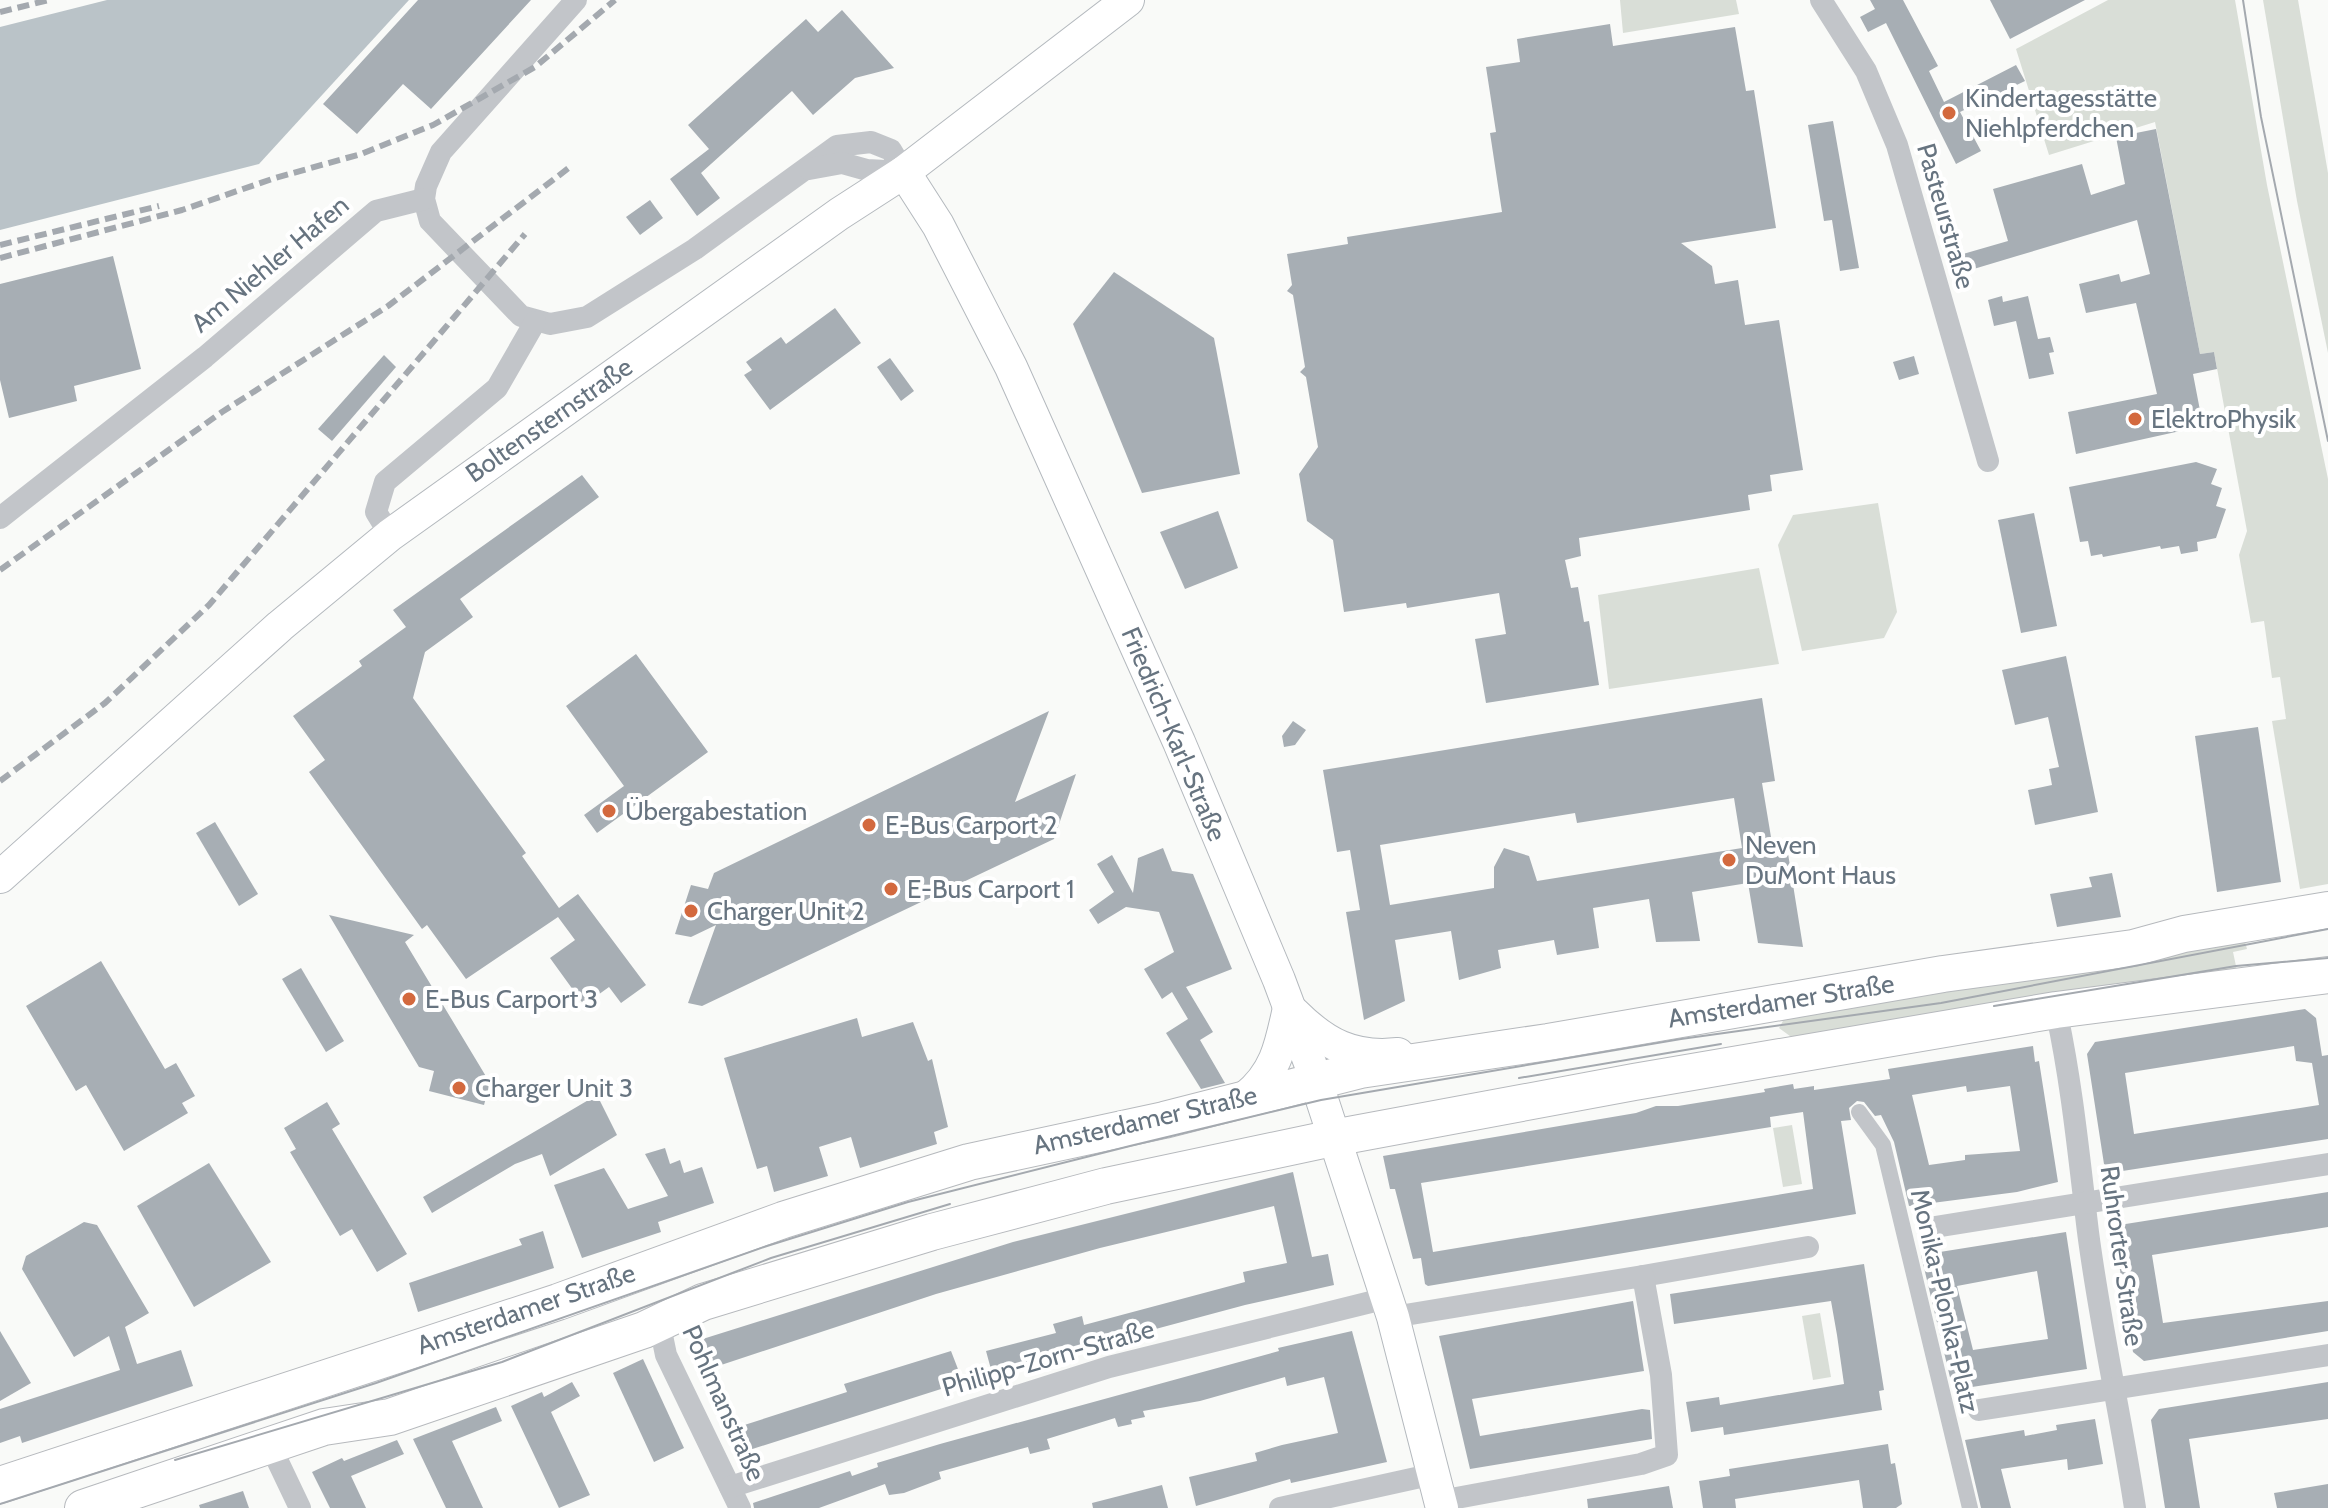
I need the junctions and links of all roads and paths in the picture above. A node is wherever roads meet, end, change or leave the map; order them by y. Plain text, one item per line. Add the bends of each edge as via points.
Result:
1 (576, 0) edge
2 (1128, 0) edge
3 (1821, 0) edge
4 (904, 172) junction
5 (424, 199) junction
6 (535, 322) junction
7 (1988, 461) dead end
8 (0, 518) edge
9 (390, 535) junction
10 (0, 877) edge
11 (2328, 910) edge
12 (2328, 975) edge
13 (1812, 996) junction
14 (1289, 1008) junction
15 (2056, 1010) junction
16 (1656, 1022) junction
17 (1459, 1056) junction
18 (1783, 1056) junction
19 (1315, 1079) junction
20 (1634, 1082) junction
21 (1246, 1097) junction
22 (1859, 1112) dead end
23 (1333, 1138) junction
24 (969, 1162) junction
25 (2328, 1164) edge
26 (2085, 1202) junction
27 (1935, 1227) dead end
28 (932, 1232) junction
29 (1808, 1247) dead end
30 (1643, 1276) junction
31 (1390, 1308) junction
32 (659, 1321) junction
33 (2328, 1355) edge
34 (2117, 1388) junction
35 (1979, 1410) dead end
36 (270, 1445) junction
37 (0, 1485) edge
38 (730, 1487) junction
39 (1439, 1494) edge
40 (83, 1508) edge
41 (300, 1508) edge
42 (740, 1508) edge
43 (1281, 1508) edge
44 (1970, 1508) edge
45 (2135, 1508) edge

1 - 5 street via 441,152
2 - 4 main road, Boltensternstraße
3 - 7 street, Pasteurstraße via 1866,71 1897,145
4 - 6 street via 891,150 871,142 837,146 598,312 567,324
4 - 9 main road, Boltensternstraße
4 - 14 main road, Friedrich-Karl-Straße via 938,225 1011,367 1179,742
5 - 6 street via 430,221 446,240 509,307
5 - 8 street, Am Niehler Hafen via 376,211 205,357
6 - 9 street via 497,388 385,482 376,512
9 - 10 main road, Boltensternstraße via 280,626
11 - 13 main road, Amsterdamer Straße via 2204,930 2133,948
12 - 15 main road, Amsterdamer Straße
13 - 16 main road, Amsterdamer Straße
13 - 18 main road via 1801,1010 1770,1020 1773,1044
14 - 17 main road via 1331,1045 1361,1055 1440,1049
14 - 19 main road, Friedrich-Karl-Straße
14 - 21 main road via 1278,1059
15 - 18 main road, Amsterdamer Straße
15 - 26 street, Ruhrorter Straße
16 - 17 main road, Amsterdamer Straße
16 - 20 main road via 1677,1031 1683,1051 1677,1062 1646,1070
17 - 19 main road, Amsterdamer Straße
18 - 20 main road, Amsterdamer Straße
19 - 21 main road, Amsterdamer Straße
19 - 23 main road, Friedrich-Karl-Straße
20 - 23 main road, Amsterdamer Straße
21 - 24 main road, Amsterdamer Straße
22 - 44 street, Monika-Plonka-Platz via 1883,1145
23 - 28 main road, Amsterdamer Straße via 1106,1186
23 - 31 main road, Friedrich-Karl-Straße
24 - 28 main road via 954,1179 910,1197 914,1222
24 - 37 main road, Amsterdamer Straße
25 - 26 street
26 - 27 street
26 - 34 street, Ruhrorter Straße
28 - 32 main road, Amsterdamer Straße via 703,1302
29 - 30 street
30 - 31 street
30 - 39 street via 1661,1375 1667,1455 1641,1464
31 - 38 street, Philipp-Zorn-Straße via 1257,1329 963,1411
31 - 39 main road, Friedrich-Karl-Straße
32 - 36 main road, Amsterdamer Straße via 390,1417 324,1427
32 - 38 street, Pohlmanstraße via 666,1355
33 - 34 street
34 - 35 street
34 - 45 street, Ruhrorter Straße
36 - 40 main road, Amsterdamer Straße
36 - 41 street
38 - 42 street, Pohlmanstraße
39 - 43 street

